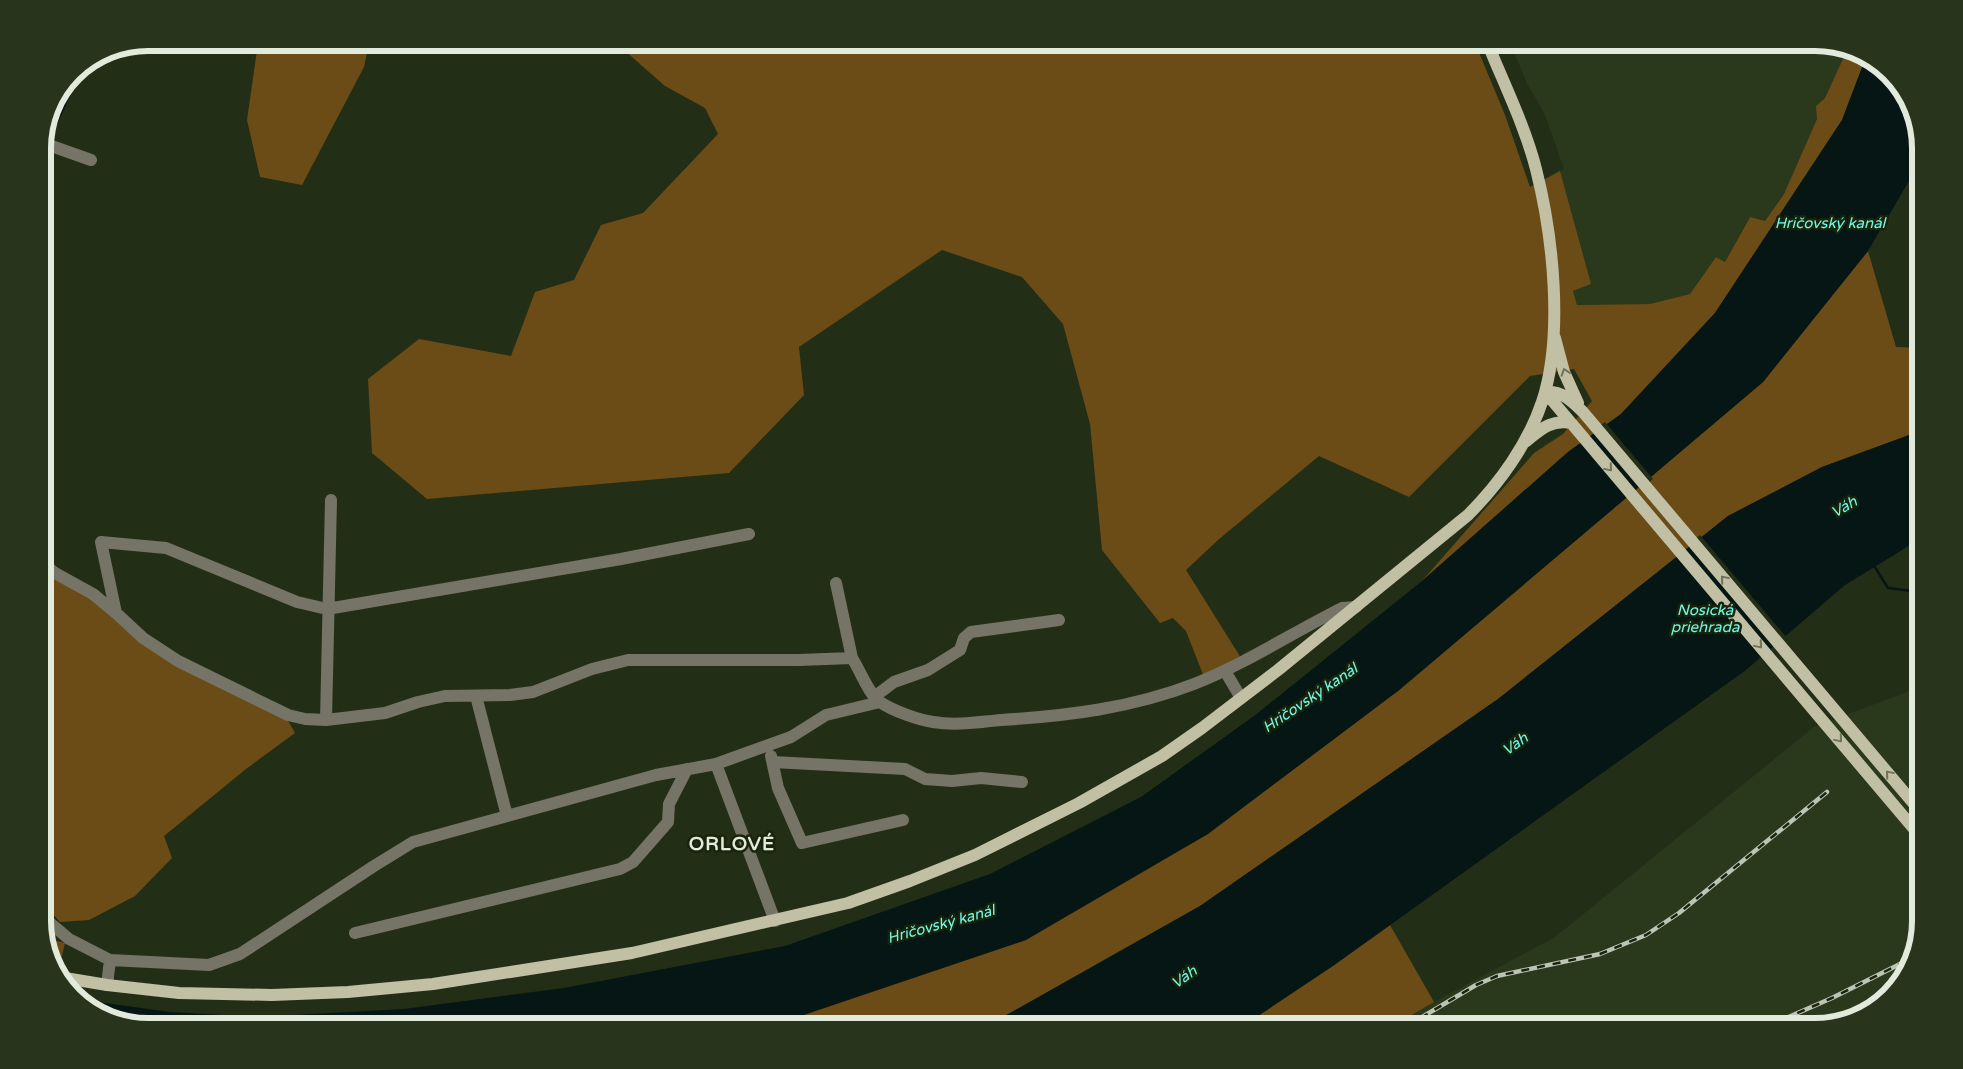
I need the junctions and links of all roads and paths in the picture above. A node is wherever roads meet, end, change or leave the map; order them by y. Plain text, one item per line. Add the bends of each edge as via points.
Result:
1 (1491, 51) edge
2 (51, 146) edge
3 (91, 160) dead end
4 (1553, 330) junction
5 (1545, 392) junction
6 (1586, 416) junction
7 (1574, 427) junction
8 (1521, 445) junction
9 (331, 500) dead end
10 (749, 534) dead end
11 (51, 570) edge
12 (836, 583) dead end
13 (1356, 607) junction
14 (327, 609) junction
15 (116, 613) junction
16 (1059, 620) dead end
17 (852, 658) junction
18 (1226, 670) junction
19 (476, 696) junction
20 (1242, 698) junction
21 (877, 699) junction
22 (326, 720) junction
23 (768, 746) junction
24 (773, 762) junction
25 (716, 764) junction
26 (687, 769) junction
27 (1022, 782) dead end
28 (1912, 802) edge
29 (507, 816) junction
30 (903, 820) dead end
31 (1912, 826) edge
32 (775, 921) junction
33 (51, 924) edge
34 (355, 933) dead end
35 (110, 960) junction
36 (71, 979) edge
37 (107, 985) junction

1 - 4 main road via 1536,168 1551,250
2 - 3 street
4 - 5 main road
6 -> 4 main road via 1564,372
5 - 6 main road via 1559,393 1568,398
5 - 7 main road
5 - 8 main road
28 -> 6 main road
7 - 8 main road via 1559,421
7 -> 31 main road
8 - 13 main road via 1490,492 1473,510
9 - 14 street
10 - 14 street
11 - 15 street via 93,594
12 - 17 street
13 - 18 street via 1342,608
13 - 20 main road
14 - 15 street via 297,602 166,548 101,542
14 - 22 street
15 - 22 street via 143,638 178,661 288,715
16 - 21 street via 971,632 964,638 960,650 928,670 894,682
17 - 19 street via 628,660 592,669 532,692
17 - 21 street
18 - 20 street
18 - 21 street via 1194,684 1116,708 1053,717 954,724 932,722 908,715
19 - 22 street via 445,696 385,713
19 - 29 street
20 - 32 main road via 1178,745 1117,782 975,855 848,902
21 - 23 street via 826,715
23 - 24 street
23 - 25 street
24 - 27 street via 905,769 925,779 981,778
24 - 30 street via 778,788 802,843
25 - 26 street
25 - 32 street
26 - 29 street
26 - 34 street via 669,804 668,822 633,862 620,869
29 - 35 street via 413,842 240,954 209,965
32 - 37 main road via 632,953 433,984 316,995 179,993
33 - 35 street via 69,939
35 - 37 street
36 - 37 main road

